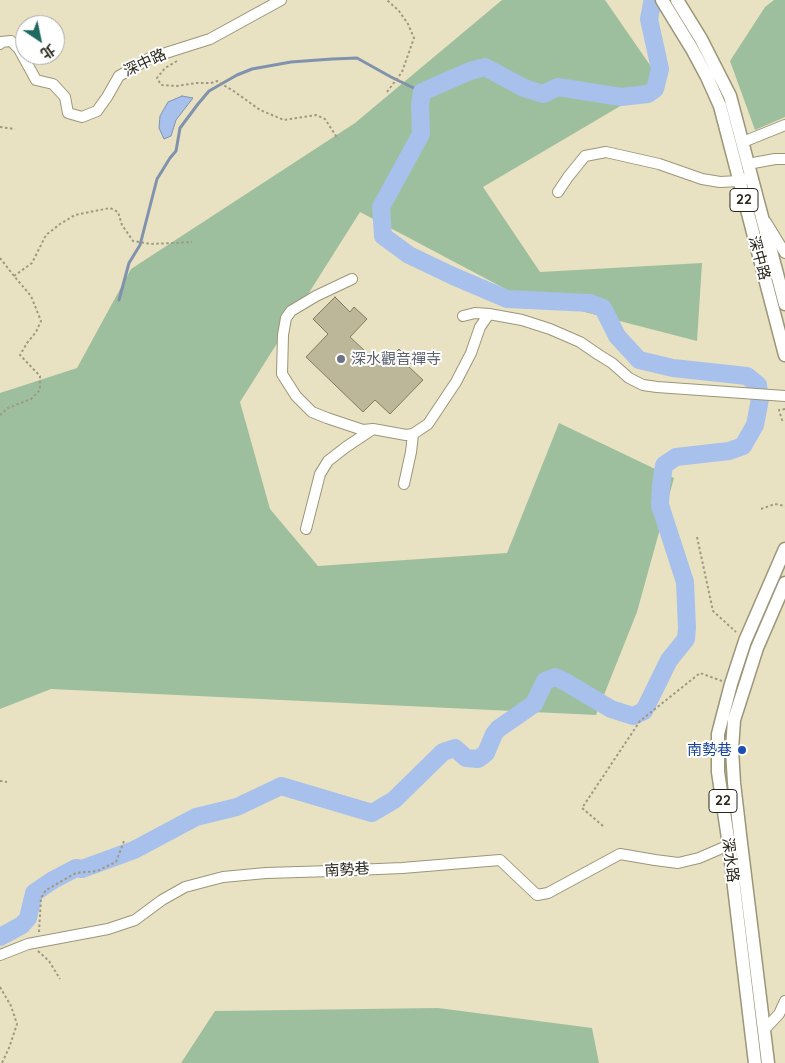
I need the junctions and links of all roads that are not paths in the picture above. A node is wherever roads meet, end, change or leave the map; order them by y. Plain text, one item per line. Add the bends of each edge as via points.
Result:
1 (281, 0) edge
2 (662, 0) edge
3 (677, 0) edge
4 (0, 44) edge
5 (785, 125) edge
6 (743, 142) junction
7 (785, 159) edge
8 (748, 164) junction
9 (745, 180) junction
10 (558, 192) dead end
11 (761, 215) junction
12 (785, 253) edge
13 (352, 279) dead end
14 (785, 304) edge
15 (489, 314) junction
16 (463, 316) dead end
17 (785, 354) edge
18 (785, 396) edge
19 (373, 429) junction
20 (413, 434) junction
21 (404, 484) dead end
22 (306, 529) dead end
23 (785, 549) edge
24 (785, 583) edge
25 (735, 844) junction
26 (0, 955) edge
27 (785, 1001) edge
28 (764, 1030) junction
29 (755, 1063) edge
30 (768, 1063) edge

1 - 4 lane, 深中路 via 210,38 150,58 119,76 97,110 82,118 68,113 65,97 53,84 36,80 11,41
2 - 9 main road, 深中路 / 22 via 707,77
3 - 6 main road, 深中路 / 22 via 730,96
5 - 6 lane
6 - 8 main road, 深中路 / 22
7 - 8 lane
8 - 9 main road, 深中路 / 22
9 - 10 lane via 720,182 702,179 659,164 606,152 585,156
9 - 11 main road, 深中路 / 22
9 - 17 main road, 深中路 / 22
11 - 12 lane
11 - 14 main road, 深中路 / 22
13 - 19 lane via 291,311 286,318 282,374 296,396 312,412 363,430
15 - 16 lane
15 - 18 lane via 522,320 580,342 643,385
15 - 20 lane via 456,382 428,424
19 - 20 lane
19 - 22 lane via 328,461 320,474
20 - 21 lane
23 - 25 main road, 深水路 / 22 via 745,641 718,734 718,772
24 - 25 main road, 深水路 / 22 via 757,648 734,720
25 - 26 lane, 南勢巷 via 678,864 620,854 548,893 538,895 500,860 223,877 185,887 135,920 108,929 34,943
25 - 28 main road, 深水路 / 22
25 - 29 main road, 深水路 / 22
27 - 28 lane
28 - 30 main road, 深水路 / 22

